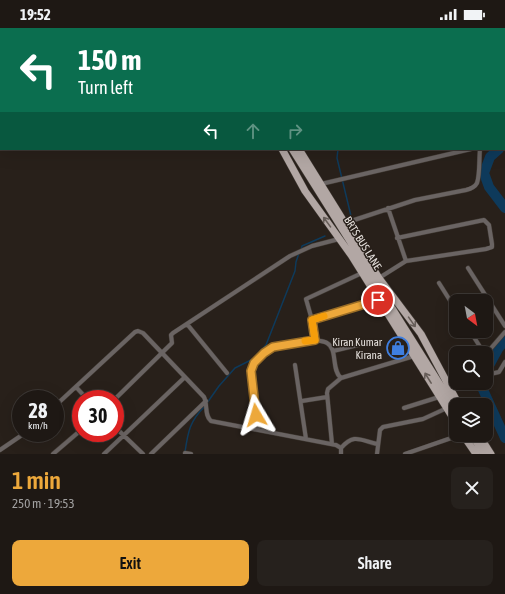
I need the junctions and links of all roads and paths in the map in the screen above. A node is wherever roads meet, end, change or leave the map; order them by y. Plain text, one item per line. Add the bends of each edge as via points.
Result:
1 (283, 150) edge
2 (293, 150) edge
3 (300, 150) edge
4 (467, 150) edge
5 (480, 150) edge
6 (321, 184) junction
7 (388, 208) junction
8 (345, 223) junction
9 (397, 238) junction
10 (339, 239) junction
11 (406, 261) junction
12 (468, 268) dead end
13 (362, 273) junction
14 (379, 278) junction
15 (438, 283) dead end
16 (378, 300) junction
17 (449, 300) edge
18 (312, 320) junction
19 (187, 324) junction
20 (505, 326) edge
21 (505, 332) edge
22 (315, 340) junction
23 (362, 344) dead end
24 (492, 346) edge
25 (333, 351) junction
26 (162, 352) junction
27 (414, 356) junction
28 (505, 362) edge
29 (295, 365) dead end
30 (227, 373) dead end
31 (493, 374) edge
32 (449, 375) edge
33 (185, 377) junction
34 (341, 378) junction
35 (76, 387) junction
36 (79, 390) edge
37 (123, 390) edge
38 (327, 397) junction
39 (439, 397) junction
40 (64, 398) edge
41 (449, 399) edge
42 (206, 401) junction
43 (302, 401) dead end
44 (404, 408) dead end
45 (447, 408) junction
46 (449, 411) edge
47 (258, 430) junction
48 (125, 436) junction
49 (72, 438) edge
50 (306, 439) junction
51 (449, 439) edge
52 (12, 442) edge
53 (467, 442) edge
54 (476, 442) edge
55 (483, 442) edge
56 (332, 444) junction
57 (377, 444) junction
58 (341, 448) junction
59 (0, 450) edge
60 (185, 453) dead end
61 (53, 454) edge
62 (104, 454) edge
63 (143, 454) edge
64 (151, 454) edge
65 (191, 454) edge
66 (341, 454) edge
67 (377, 454) edge
68 (405, 454) edge
69 (476, 454) edge
70 (484, 454) edge
71 (491, 454) edge

10 -> 1 main road via 305,191
2 - 41 main road, BRTS BUS LANE
3 - 6 main road
4 - 6 street
5 - 7 street via 478,178 472,188
6 - 8 main road
7 - 8 street
7 - 9 street
8 - 14 main road
9 - 11 street
9 - 11 street via 484,220 489,225 492,244 490,249
10 - 13 main road
10 - 19 street via 297,252
11 - 14 street
12 - 20 street
13 - 16 main road
13 - 18 street via 306,299
14 -> 32 main road
15 - 17 street
16 - 18 street
16 - 27 main road
18 - 22 street
19 - 26 street via 171,335 172,344
19 - 30 street
21 - 24 street
22 - 25 street via 326,343
22 - 47 street via 273,347 254,363 251,371
23 - 25 street
25 - 34 street via 336,370
26 - 33 street
26 - 35 street via 143,333 135,332
26 - 37 street
27 - 34 street
39 -> 27 main road
28 - 31 street via 501,371
29 - 50 street
33 - 42 street
33 - 48 street
34 - 38 street via 328,389
35 - 36 street
35 - 40 street
38 - 43 street
38 - 56 street
39 - 44 street
39 - 45 main road
42 - 47 street via 208,418 211,421
42 - 64 street
45 - 46 main road
45 - 57 street via 423,419 383,427
47 - 50 street
48 - 62 street
48 - 63 street
49 - 61 street
50 - 56 street
51 - 68 street
52 - 59 street
53 - 69 main road
54 - 70 main road
55 - 71 main road
56 - 58 street
57 - 58 street via 354,438
57 - 67 street
58 - 66 street
60 - 65 street

